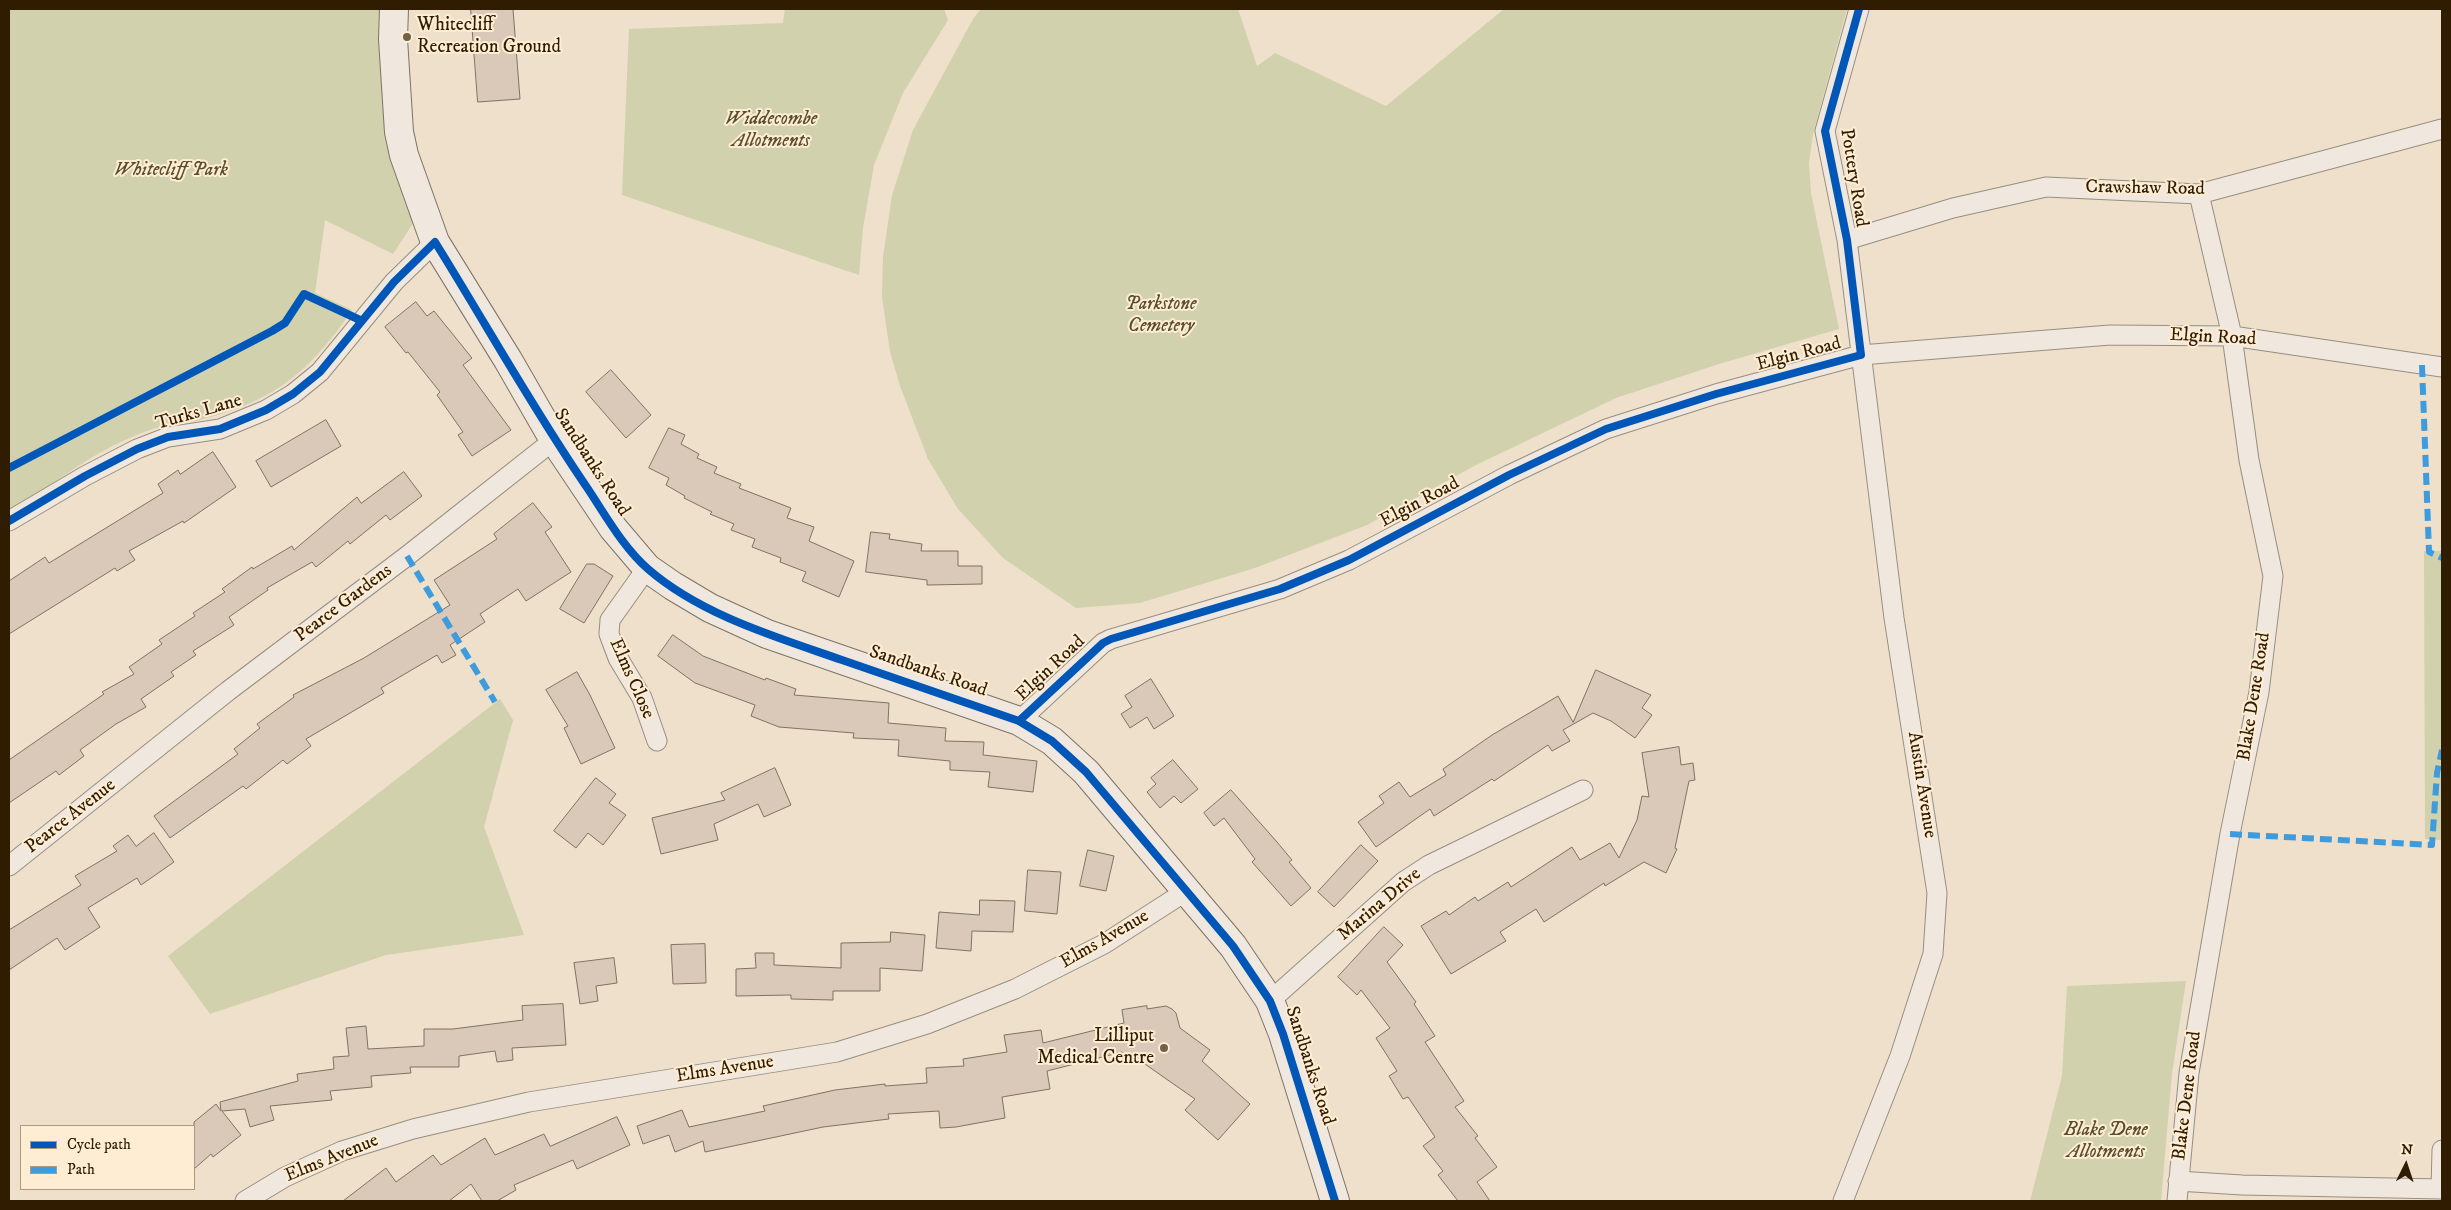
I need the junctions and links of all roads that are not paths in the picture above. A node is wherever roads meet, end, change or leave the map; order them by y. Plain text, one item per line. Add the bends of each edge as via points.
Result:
1 (394, 9) edge
2 (1859, 9) edge
3 (2442, 129) edge
4 (2200, 194) junction
5 (1847, 240) junction
6 (434, 242) junction
7 (2232, 336) junction
8 (1861, 356) junction
9 (2442, 367) edge
10 (554, 440) junction
11 (9, 521) edge
12 (647, 568) junction
13 (1019, 721) junction
14 (657, 741) dead end
15 (133, 768) joint
16 (1583, 790) dead end
17 (9, 866) edge
18 (1188, 890) junction
19 (1270, 1001) junction
20 (2442, 1150) edge
21 (2178, 1181) junction
22 (2442, 1189) edge
23 (245, 1201) edge
24 (1334, 1201) edge
25 (1843, 1201) edge
26 (2177, 1201) edge

1 - 6 main road, Sandbanks Road via 399,132
2 - 5 street, Pottery Road via 1825,131
3 - 4 street, Crawshaw Road
4 - 5 street, Crawshaw Road via 2046,187 1953,208
4 - 7 street, Blake Dene Road
5 - 8 street, Pottery Road
6 - 10 main road, Sandbanks Road
6 - 11 street, Turks Lane via 394,282 320,372 293,394 266,410 220,429 168,437 137,449
7 - 8 street, Elgin Road via 2110,335
7 - 9 street, Elgin Road
7 - 21 street, Blake Dene Road via 2249,460 2273,576 2259,692 2230,834 2189,1073
8 - 13 street, Elgin Road via 1716,394 1606,429 1509,475 1349,560 1280,589 1111,639
8 - 25 street, Austin Avenue via 1894,618 1936,893 1933,954 1900,1056
10 - 12 main road, Sandbanks Road via 613,528
10 - 15 street, Pearce Gardens
12 - 13 main road, Sandbanks Road via 710,608 767,634
12 - 14 street, Elms Close via 610,620 610,634 618,658 642,698
13 - 18 main road, Sandbanks Road via 1052,742 1086,772
15 - 17 street, Pearce Avenue
16 - 19 street, Marina Drive via 1429,865 1403,882
18 - 19 main road, Sandbanks Road via 1233,946
18 - 23 street, Elms Avenue via 1104,944 1015,989 919,1027 837,1052 529,1102 413,1129 342,1151 285,1177
19 - 24 main road, Sandbanks Road
20 - 22 street
21 - 22 street
21 - 26 street, Blake Dene Road

